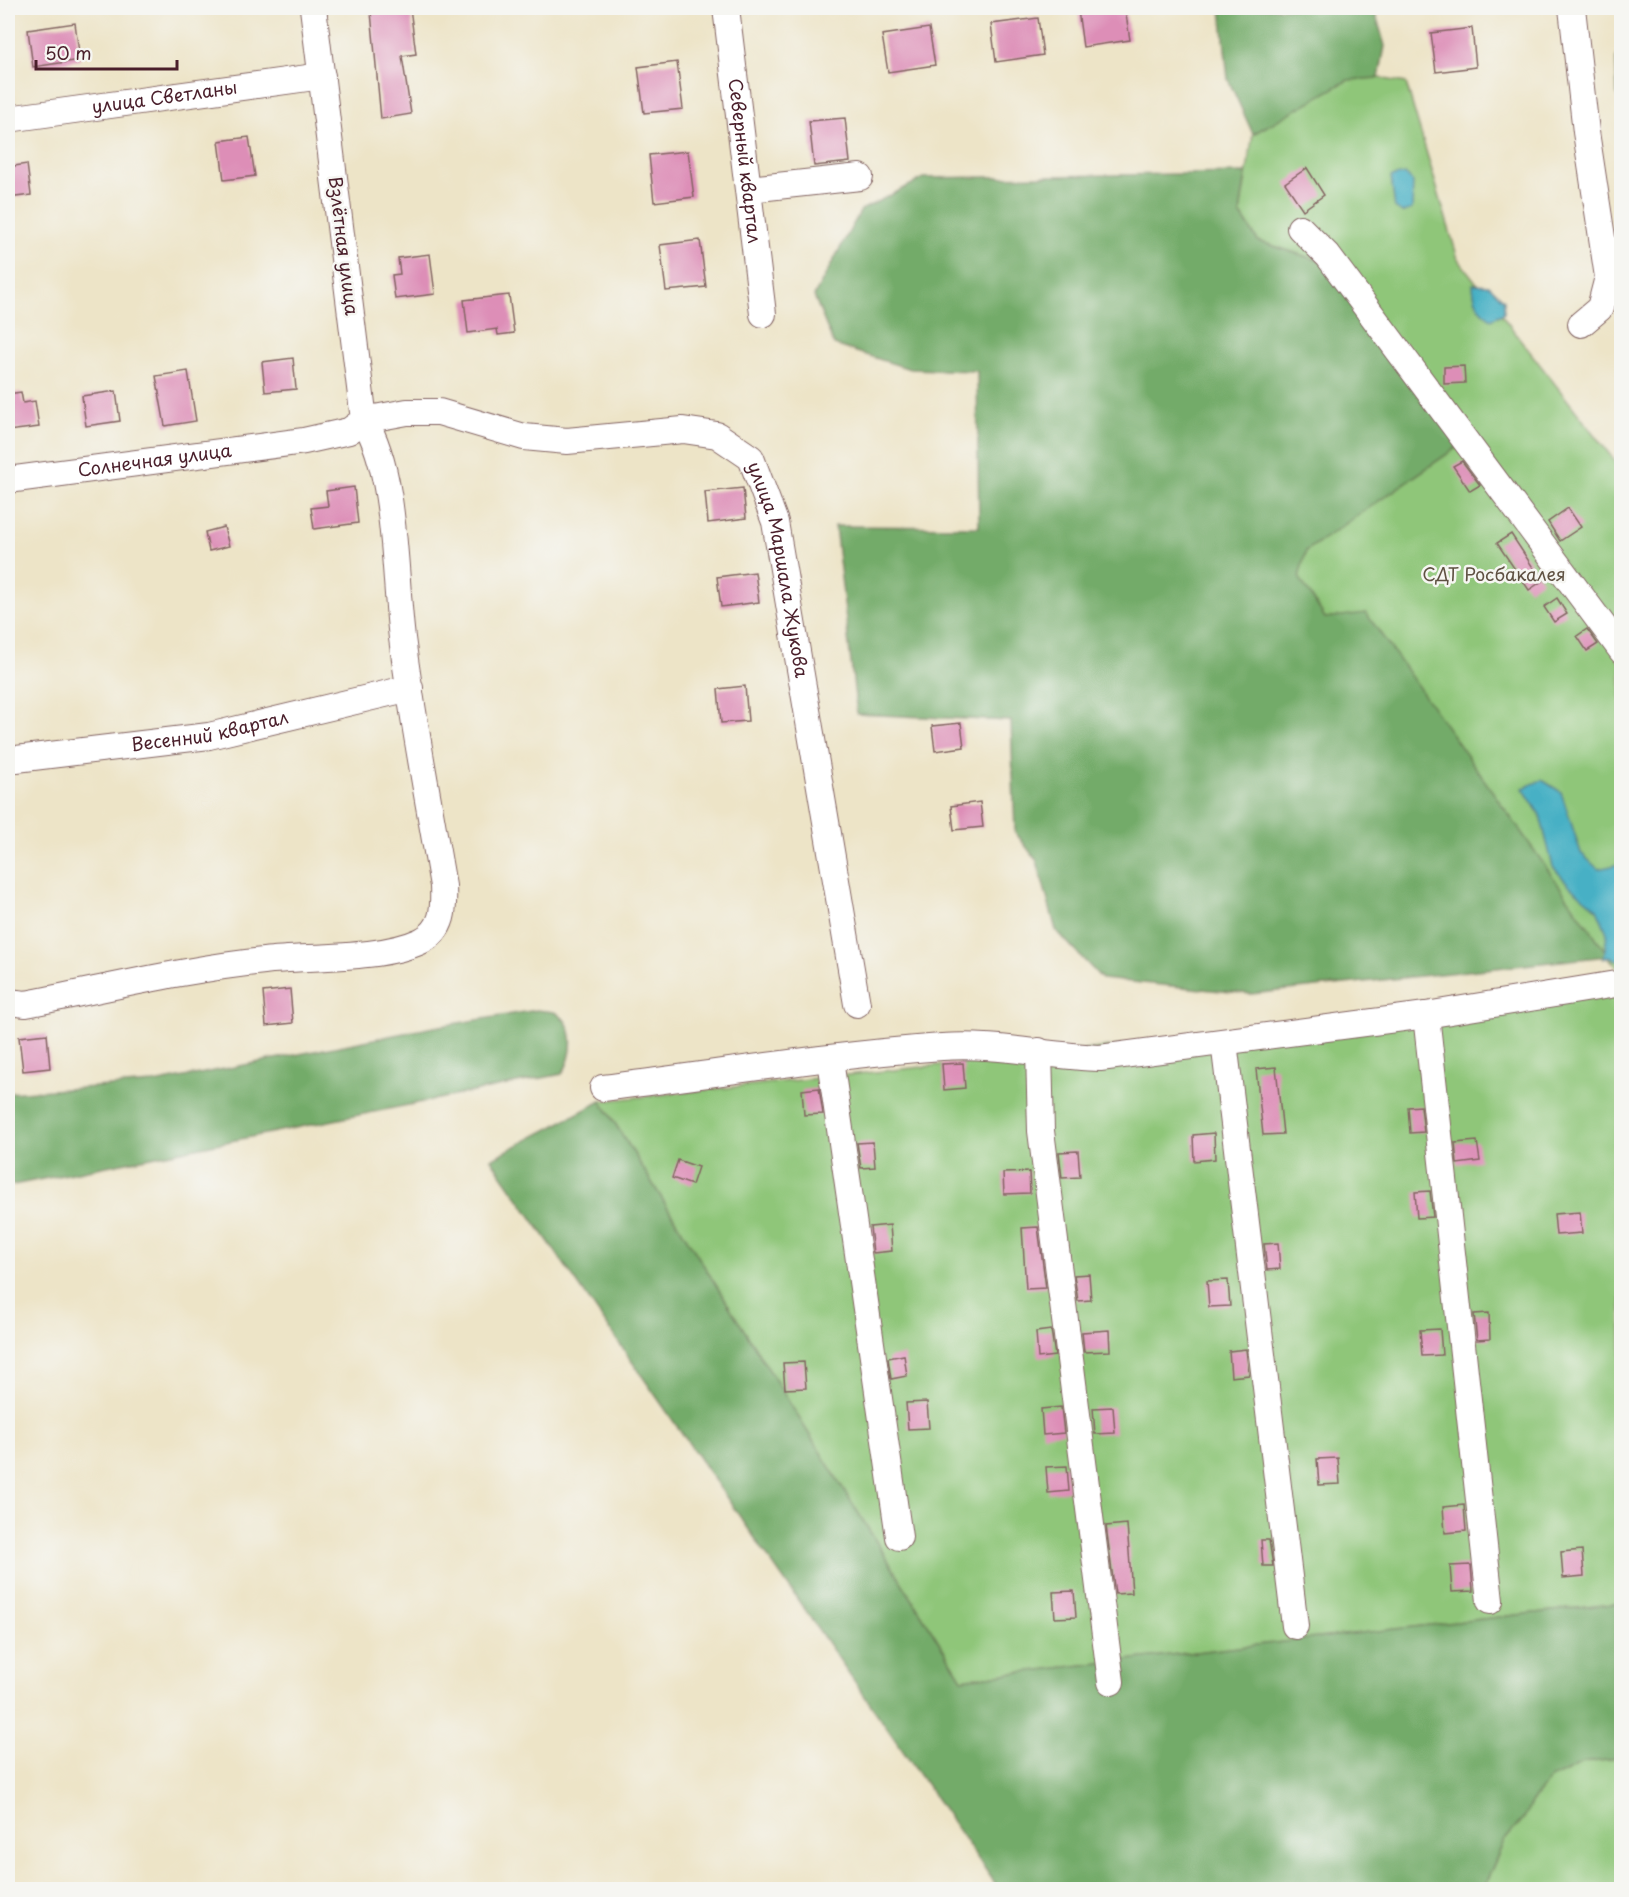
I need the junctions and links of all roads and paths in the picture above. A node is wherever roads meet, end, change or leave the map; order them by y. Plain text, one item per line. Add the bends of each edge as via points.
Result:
1 (313, 8) edge
2 (726, 8) edge
3 (1572, 8) edge
4 (322, 76) junction
5 (8, 119) edge
6 (860, 177) dead end
7 (749, 189) junction
8 (1300, 228) dead end
9 (763, 314) dead end
10 (1581, 324) dead end
11 (364, 420) junction
12 (8, 480) edge
13 (1622, 651) edge
14 (410, 688) junction
15 (8, 760) edge
16 (1622, 983) edge
17 (8, 1002) edge
18 (857, 1004) dead end
19 (1426, 1015) junction
20 (1224, 1042) junction
21 (1039, 1050) junction
22 (830, 1060) junction
23 (603, 1089) dead end
24 (899, 1537) dead end
25 (1490, 1601) dead end
26 (1295, 1626) dead end
27 (1111, 1682) dead end

1 - 4 street, Взлётная улица
2 - 7 street, Северный квартал
3 - 10 street via 1608,277 1600,308
4 - 5 street, улица Светланы
4 - 11 street, Взлётная улица
6 - 7 street
7 - 9 street, Северный квартал
8 - 13 street via 1328,256
11 - 12 street, Солнечная улица via 349,431 304,441
11 - 14 street via 376,438 387,487
11 - 18 street, улица Маршала Жукова via 407,412 439,412 524,437 567,441 683,430 717,435 752,458 775,522
14 - 15 street, Весенний квартал via 209,736
14 - 17 street via 443,886 445,911 435,930 422,940 396,949 230,965 27,1004
16 - 19 street
19 - 20 street
19 - 25 street
20 - 21 street via 1100,1058 1064,1057
20 - 26 street
21 - 22 street via 943,1047
21 - 27 street via 1041,1131
22 - 23 street
22 - 24 street

